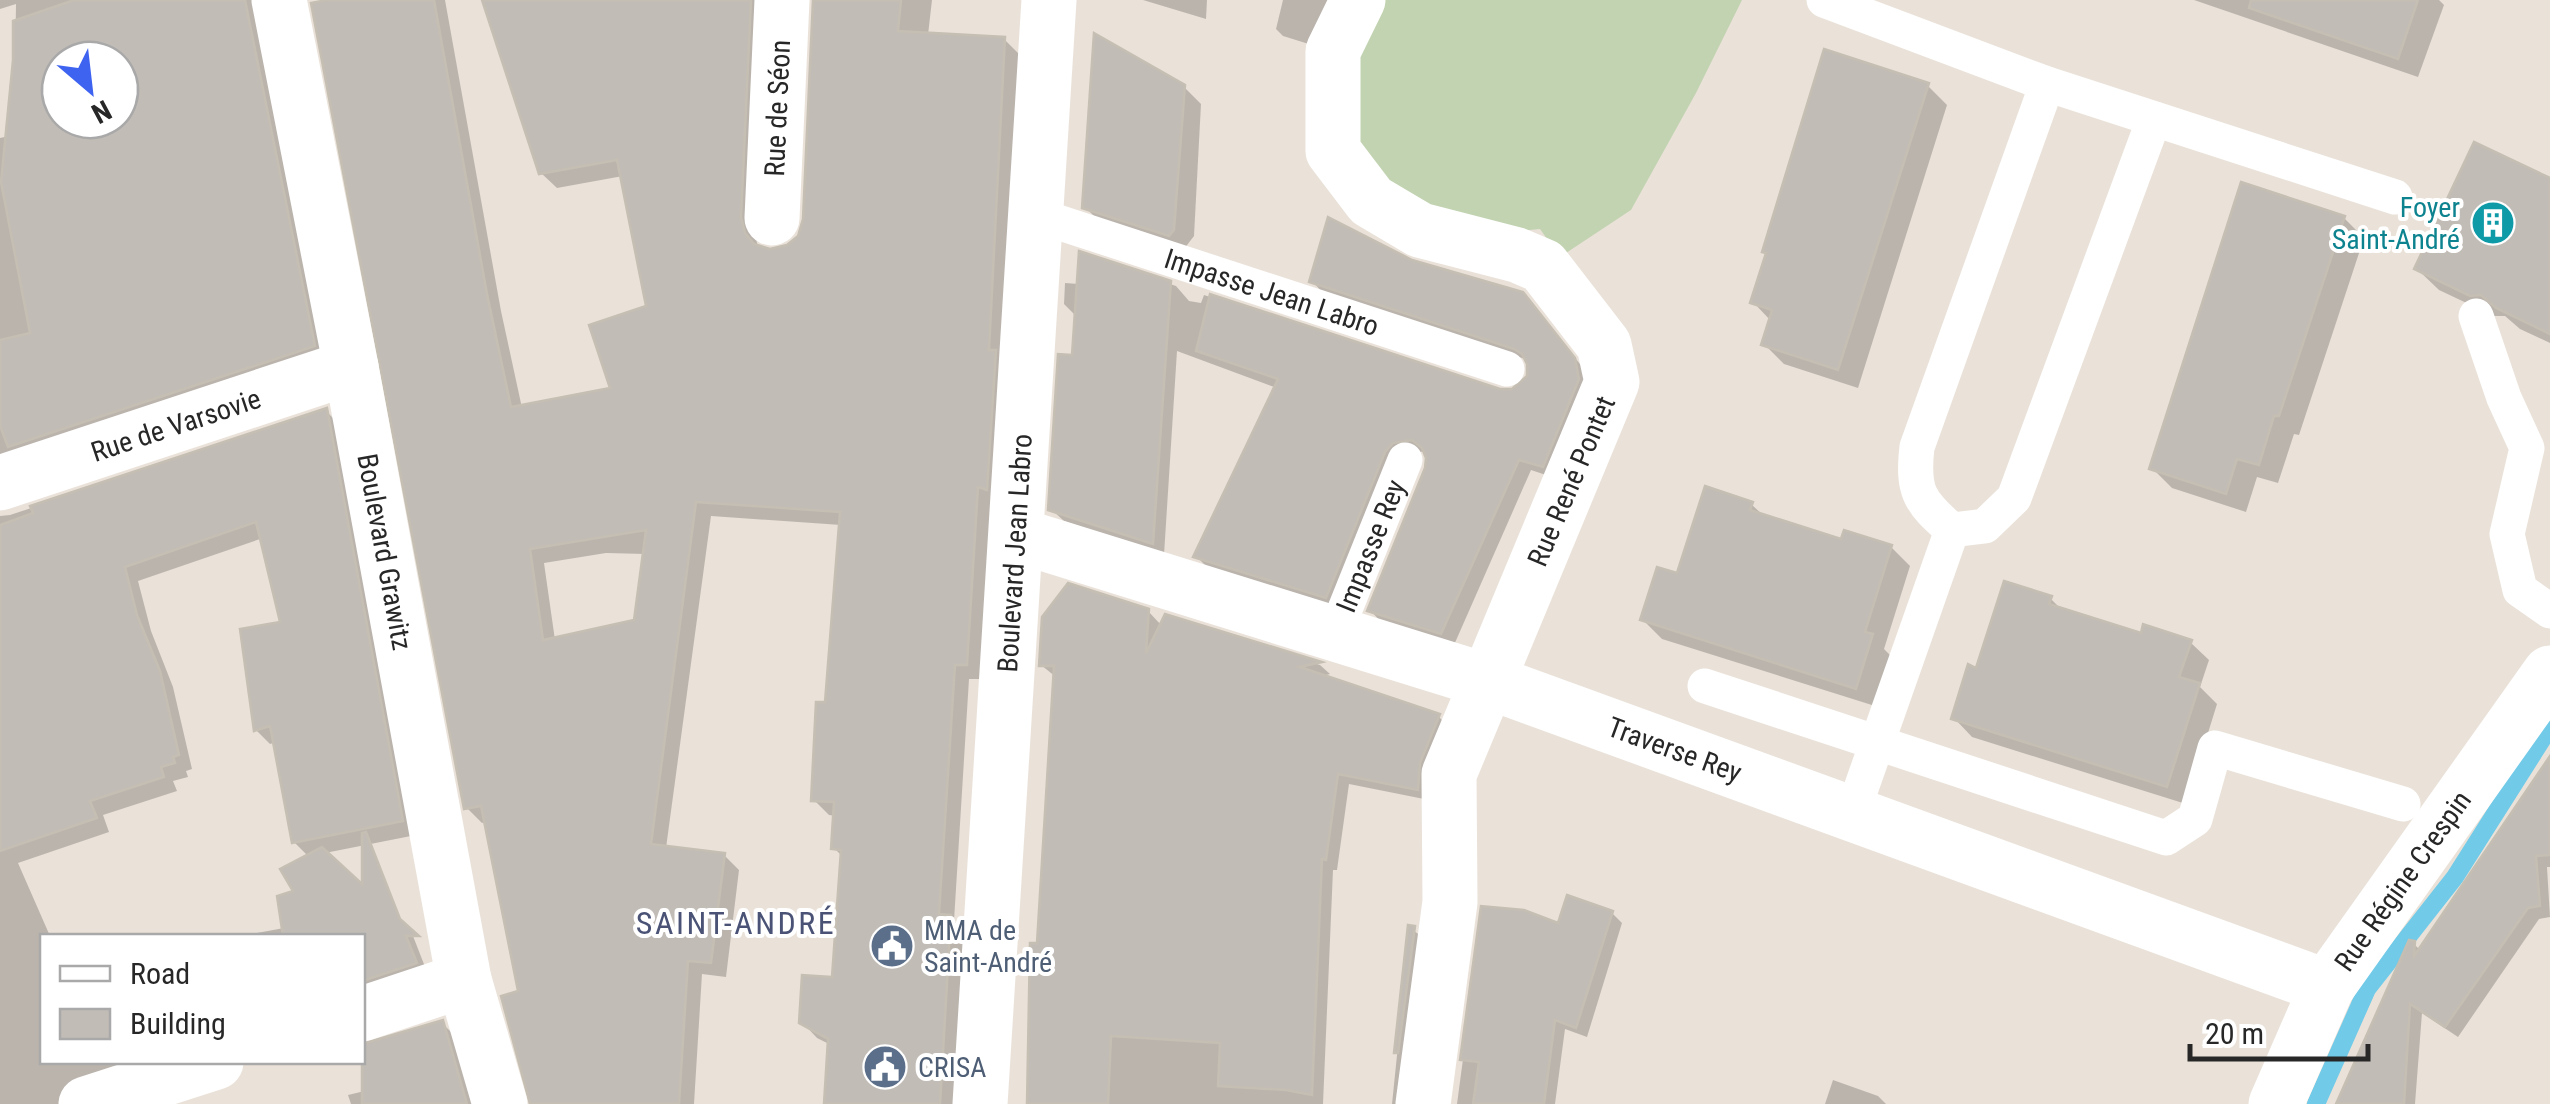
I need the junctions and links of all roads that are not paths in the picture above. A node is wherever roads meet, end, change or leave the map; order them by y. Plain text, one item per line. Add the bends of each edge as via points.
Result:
1 (279, 0) edge
2 (782, 0) edge
3 (1050, 0) edge
4 (1358, 0) edge
5 (1824, 0) edge
6 (2047, 84) junction
7 (2154, 119) junction
8 (2395, 197) dead end
9 (1036, 215) junction
10 (772, 218) dead end
11 (2476, 316) dead end
12 (351, 367) junction
13 (1507, 369) dead end
14 (1404, 460) dead end
15 (0, 483) edge
16 (1952, 530) junction
17 (1017, 535) junction
18 (2550, 610) edge
19 (1335, 634) junction
20 (2550, 673) edge
21 (1487, 681) junction
22 (1706, 686) dead end
23 (1877, 745) junction
24 (2402, 804) dead end
25 (1852, 814) junction
26 (464, 980) junction
27 (2327, 987) junction
28 (365, 1013) edge
29 (210, 1064) edge
30 (86, 1104) edge
31 (500, 1104) edge
32 (980, 1104) edge
33 (1423, 1104) edge
34 (2276, 1104) edge

1 - 12 street, Boulevard Grawitz
2 - 10 street, Rue de Séon
3 - 9 street, Boulevard Jean Labro
4 - 21 street, Rue René Pontet via 1333,51 1334,151 1371,202 1420,230 1543,266 1604,345 1612,382
5 - 6 lane
6 - 7 lane
6 - 16 lane via 1916,447 1913,478 1924,506
7 - 8 lane
7 - 16 lane via 2014,498 1985,526
9 - 13 lane, Impasse Jean Labro
9 - 17 street, Boulevard Jean Labro
11 - 18 lane via 2527,448 2507,534 2520,590
12 - 15 street, Rue de Varsovie
12 - 26 street, Boulevard Grawitz
14 - 19 lane, Impasse Rey
16 - 23 lane
17 - 19 street, Traverse Rey
17 - 32 street, Boulevard Jean Labro
19 - 21 street, Traverse Rey
20 - 27 street, Rue Régine Crespin
21 - 25 street, Traverse Rey
21 - 33 street, Rue René Pontet via 1449,774 1450,902
22 - 23 lane
23 - 24 lane via 2166,838 2195,819 2215,748
23 - 25 lane
25 - 27 street, Traverse Rey
26 - 28 street
26 - 31 street, Boulevard Grawitz
27 - 34 street, Rue Régine Crespin
29 - 30 street

